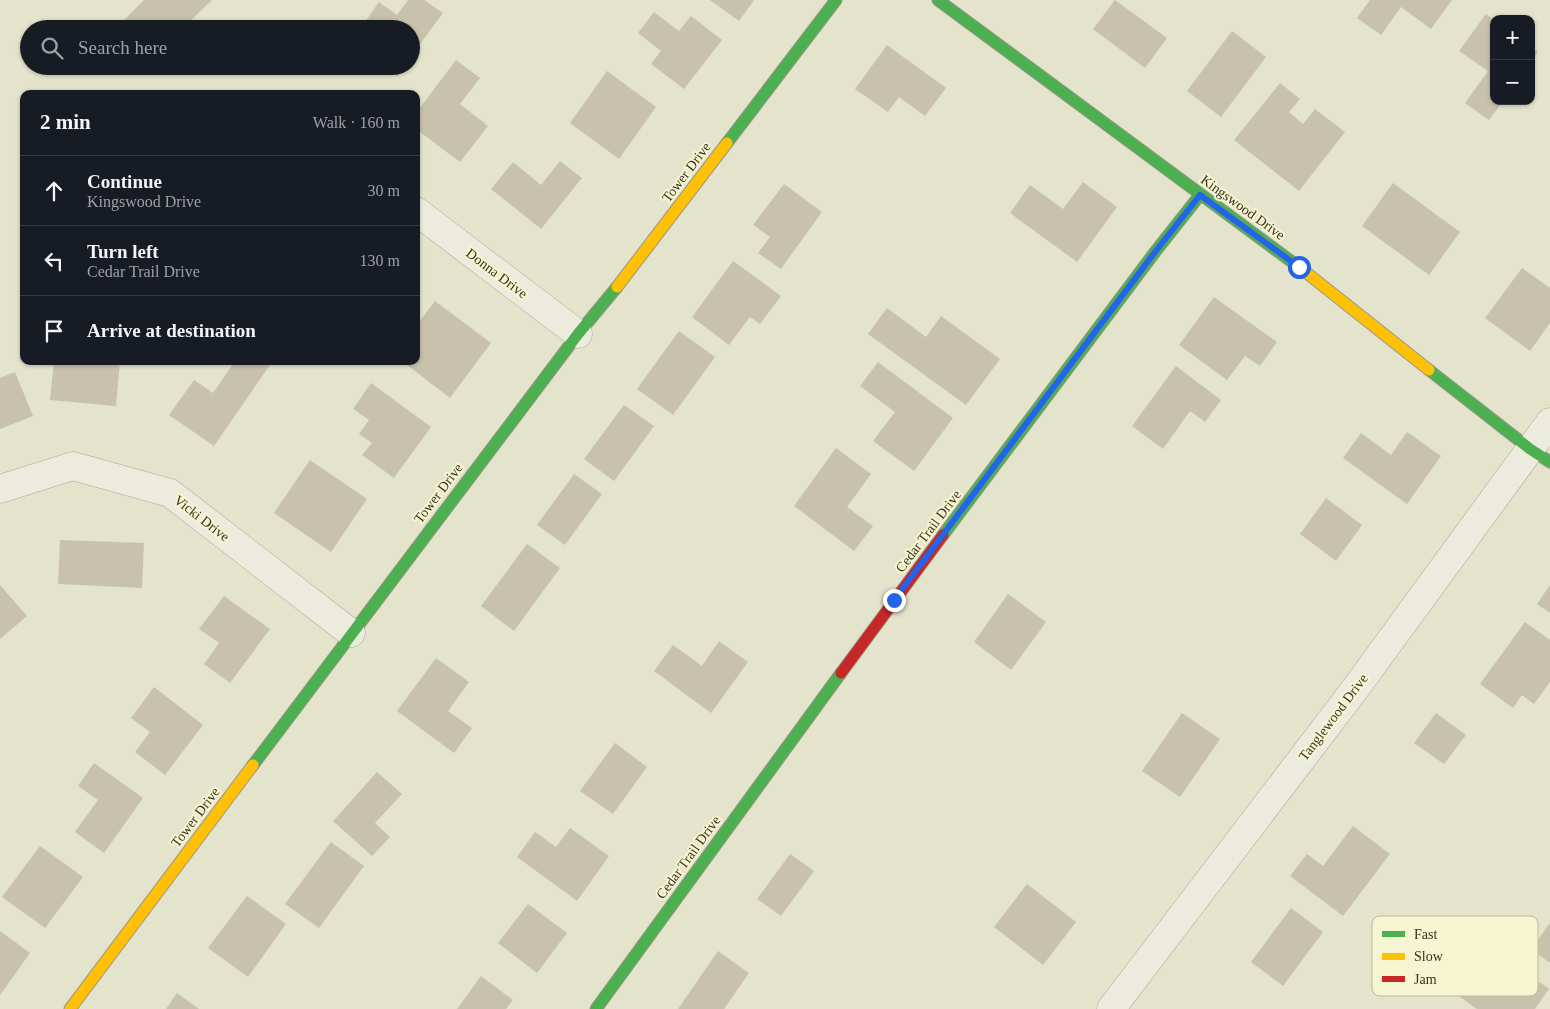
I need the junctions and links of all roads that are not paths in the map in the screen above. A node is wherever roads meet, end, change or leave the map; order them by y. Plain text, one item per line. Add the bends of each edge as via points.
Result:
1 (836, 0) edge
2 (938, 0) edge
3 (1200, 195) junction
4 (420, 215) edge
5 (578, 334) junction
6 (1550, 422) edge
7 (1540, 456) edge
8 (0, 489) edge
9 (351, 633) junction
10 (70, 1009) edge
11 (596, 1009) edge
12 (1110, 1009) edge

1 - 5 street, Tower Drive
2 - 3 street, Kingswood Drive
3 - 7 street, Kingswood Drive via 1299,267
3 - 11 street, Cedar Trail Drive via 894,600
4 - 5 street, Donna Drive
5 - 9 street, Tower Drive
6 - 7 street, Tanglewood Drive
7 - 12 street, Tanglewood Drive via 1355,689
8 - 9 street, Vicki Drive via 73,466 170,493
9 - 10 street, Tower Drive

